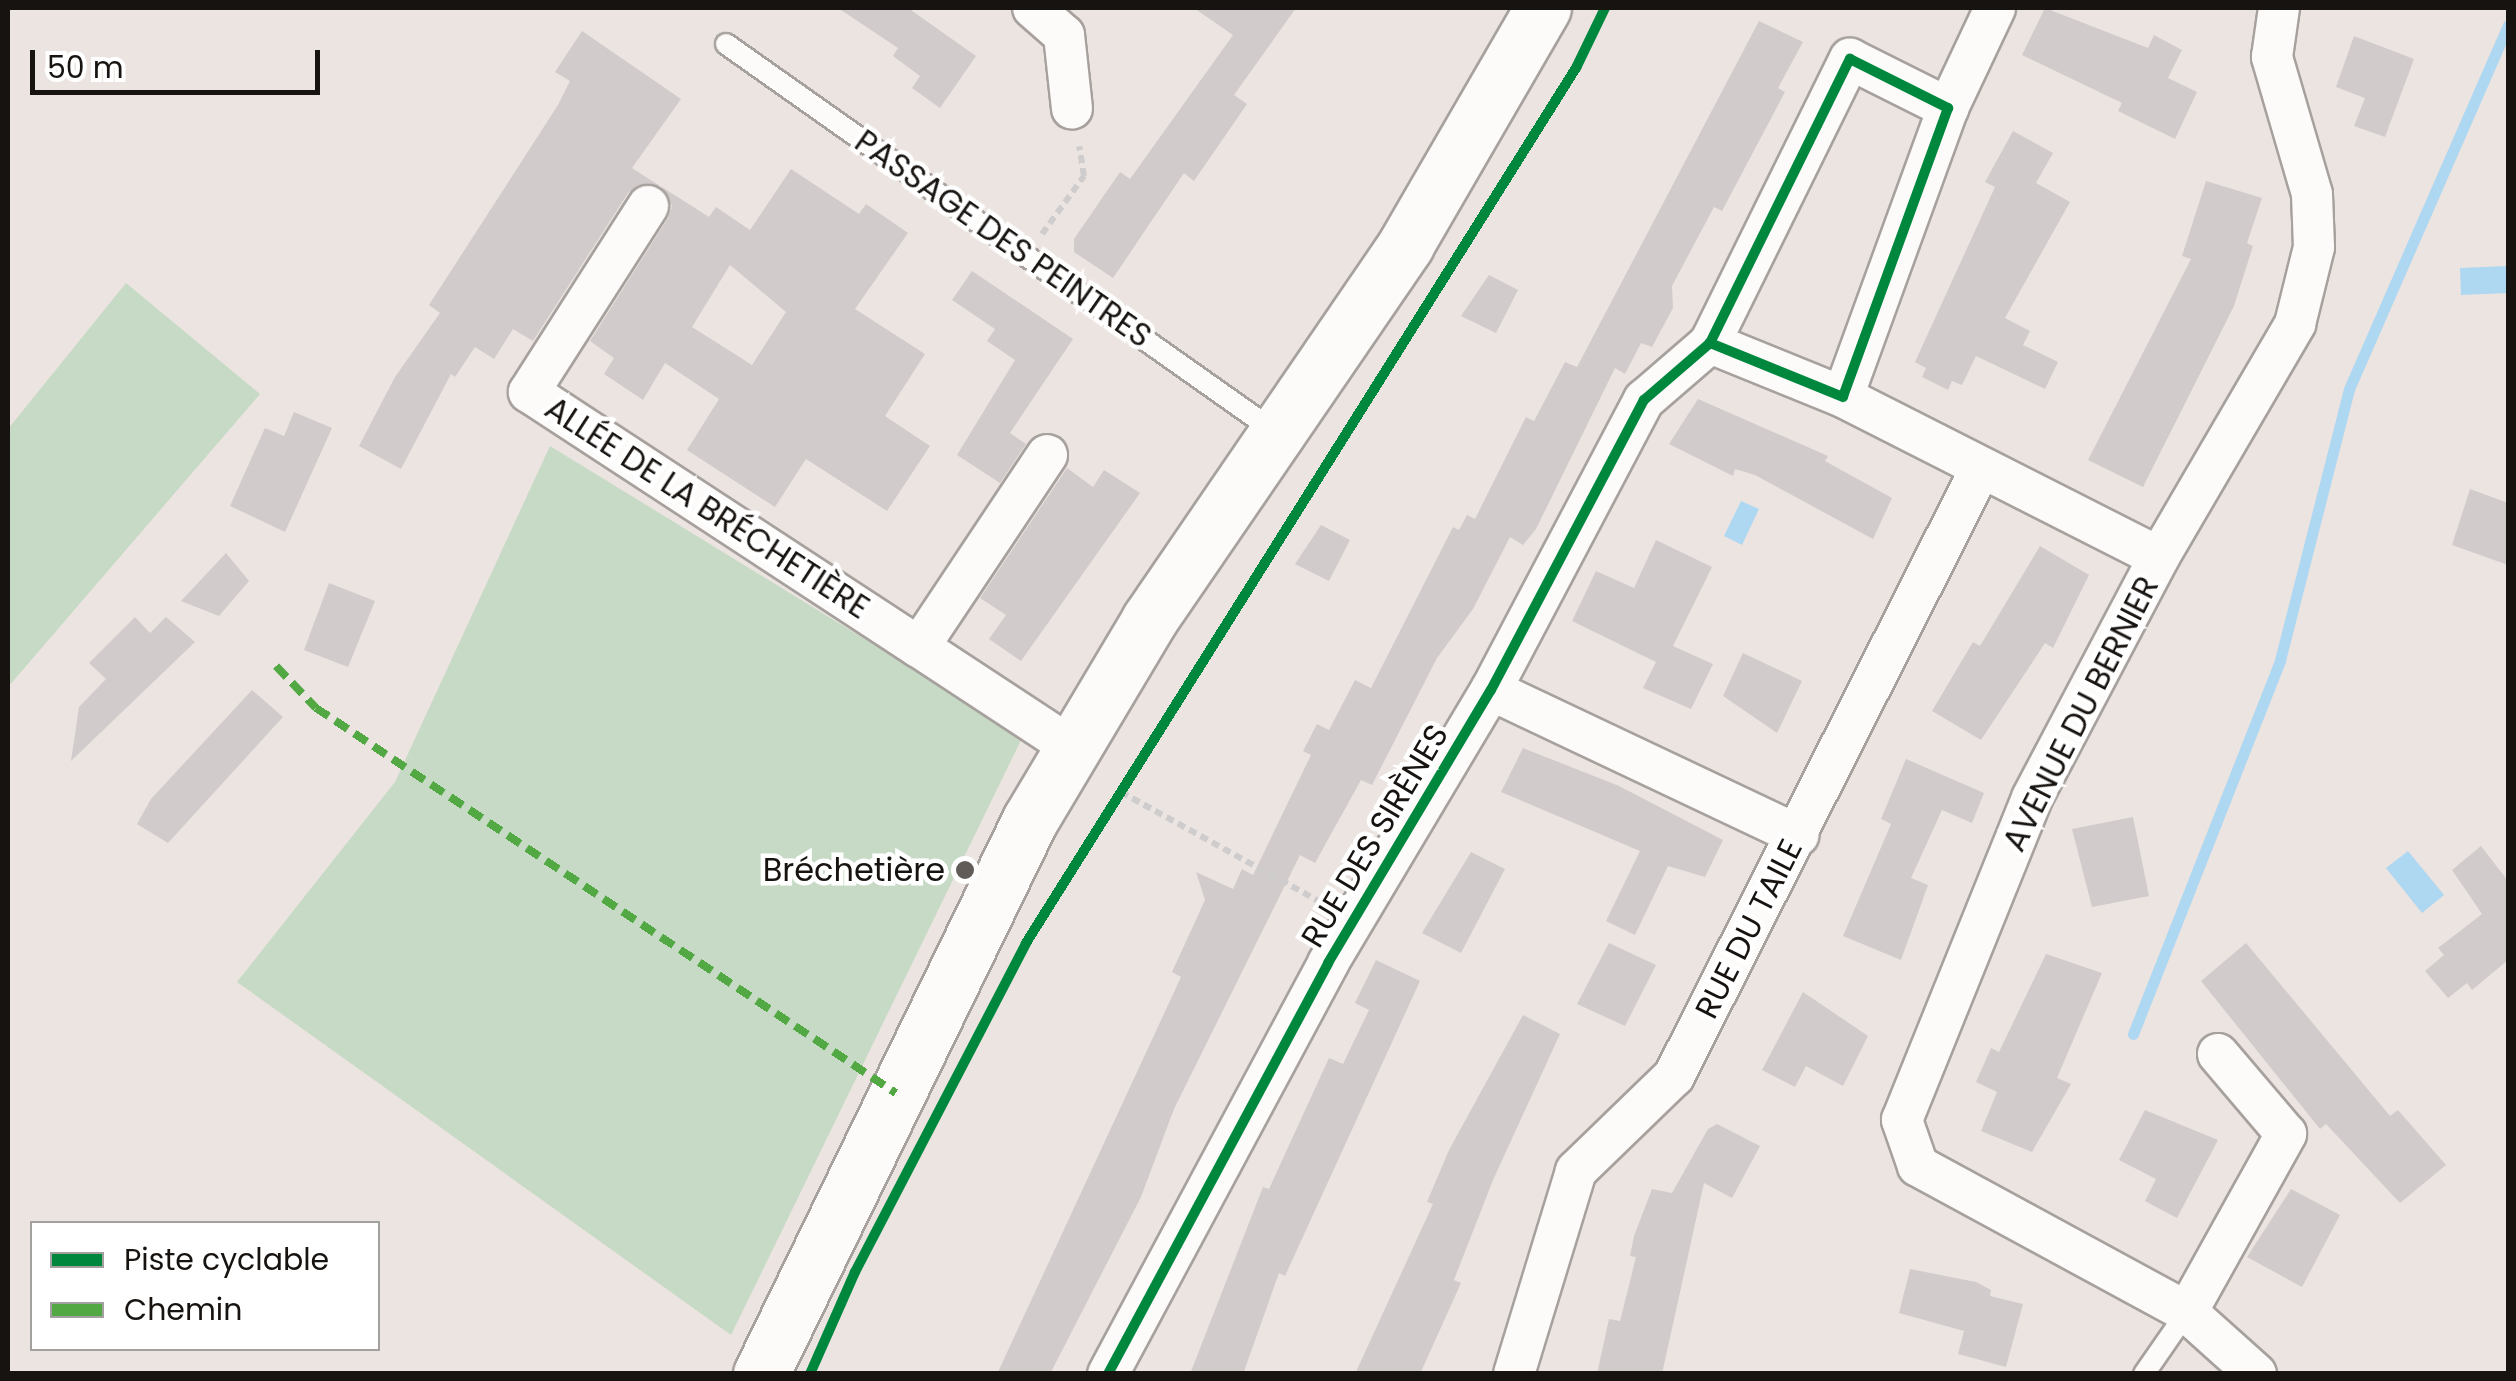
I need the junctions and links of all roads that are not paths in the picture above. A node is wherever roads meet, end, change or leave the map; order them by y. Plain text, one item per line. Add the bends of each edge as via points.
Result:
1 (1033, 8) edge
2 (1543, 8) edge
3 (1994, 8) edge
4 (2279, 8) edge
5 (726, 44) dead end
6 (1948, 108) junction
7 (1072, 109) road end
8 (648, 206) dead end
9 (1710, 343) junction
10 (1843, 398) junction
11 (1279, 434) junction
12 (1047, 455) dead end
13 (1980, 470) junction
14 (2160, 557) junction
15 (919, 647) junction
16 (1491, 690) junction
17 (1073, 748) junction
18 (1798, 835) junction
19 (2218, 1054) dead end
20 (2187, 1312) junction
21 (761, 1374) edge
22 (1108, 1374) edge
23 (1514, 1374) edge
24 (2144, 1374) edge
25 (2256, 1374) edge

1 - 7 street via 1064,34
2 - 11 main road via 1406,244
3 - 6 street
4 - 14 street, AVENUE DU BERNIER via 2272,57 2312,194 2314,247 2295,324
5 - 11 lane, PASSAGE DES PEINTRES
6 - 9 street via 1850,59
6 - 10 street
8 - 15 street, ALLÉE DE LA BRÉCHETIÈRE via 529,392
9 - 10 street
9 - 16 street, RUE DES SIRÈNES via 1644,400
10 - 13 street
11 - 17 main road via 1149,620
12 - 15 street
13 - 14 street
13 - 18 street, RUE DU TAILE
14 - 20 street, AVENUE DU BERNIER via 2032,798 1902,1120 1918,1166
15 - 17 street, ALLÉE DE LA BRÉCHETIÈRE
16 - 18 street
16 - 22 street, RUE DES SIRÈNES via 1354,920
17 - 21 main road via 1013,854
18 - 23 street, RUE DU TAILE via 1674,1076 1576,1171
19 - 20 street via 2286,1134
20 - 24 lane
20 - 25 street, AVENUE DU BERNIER

